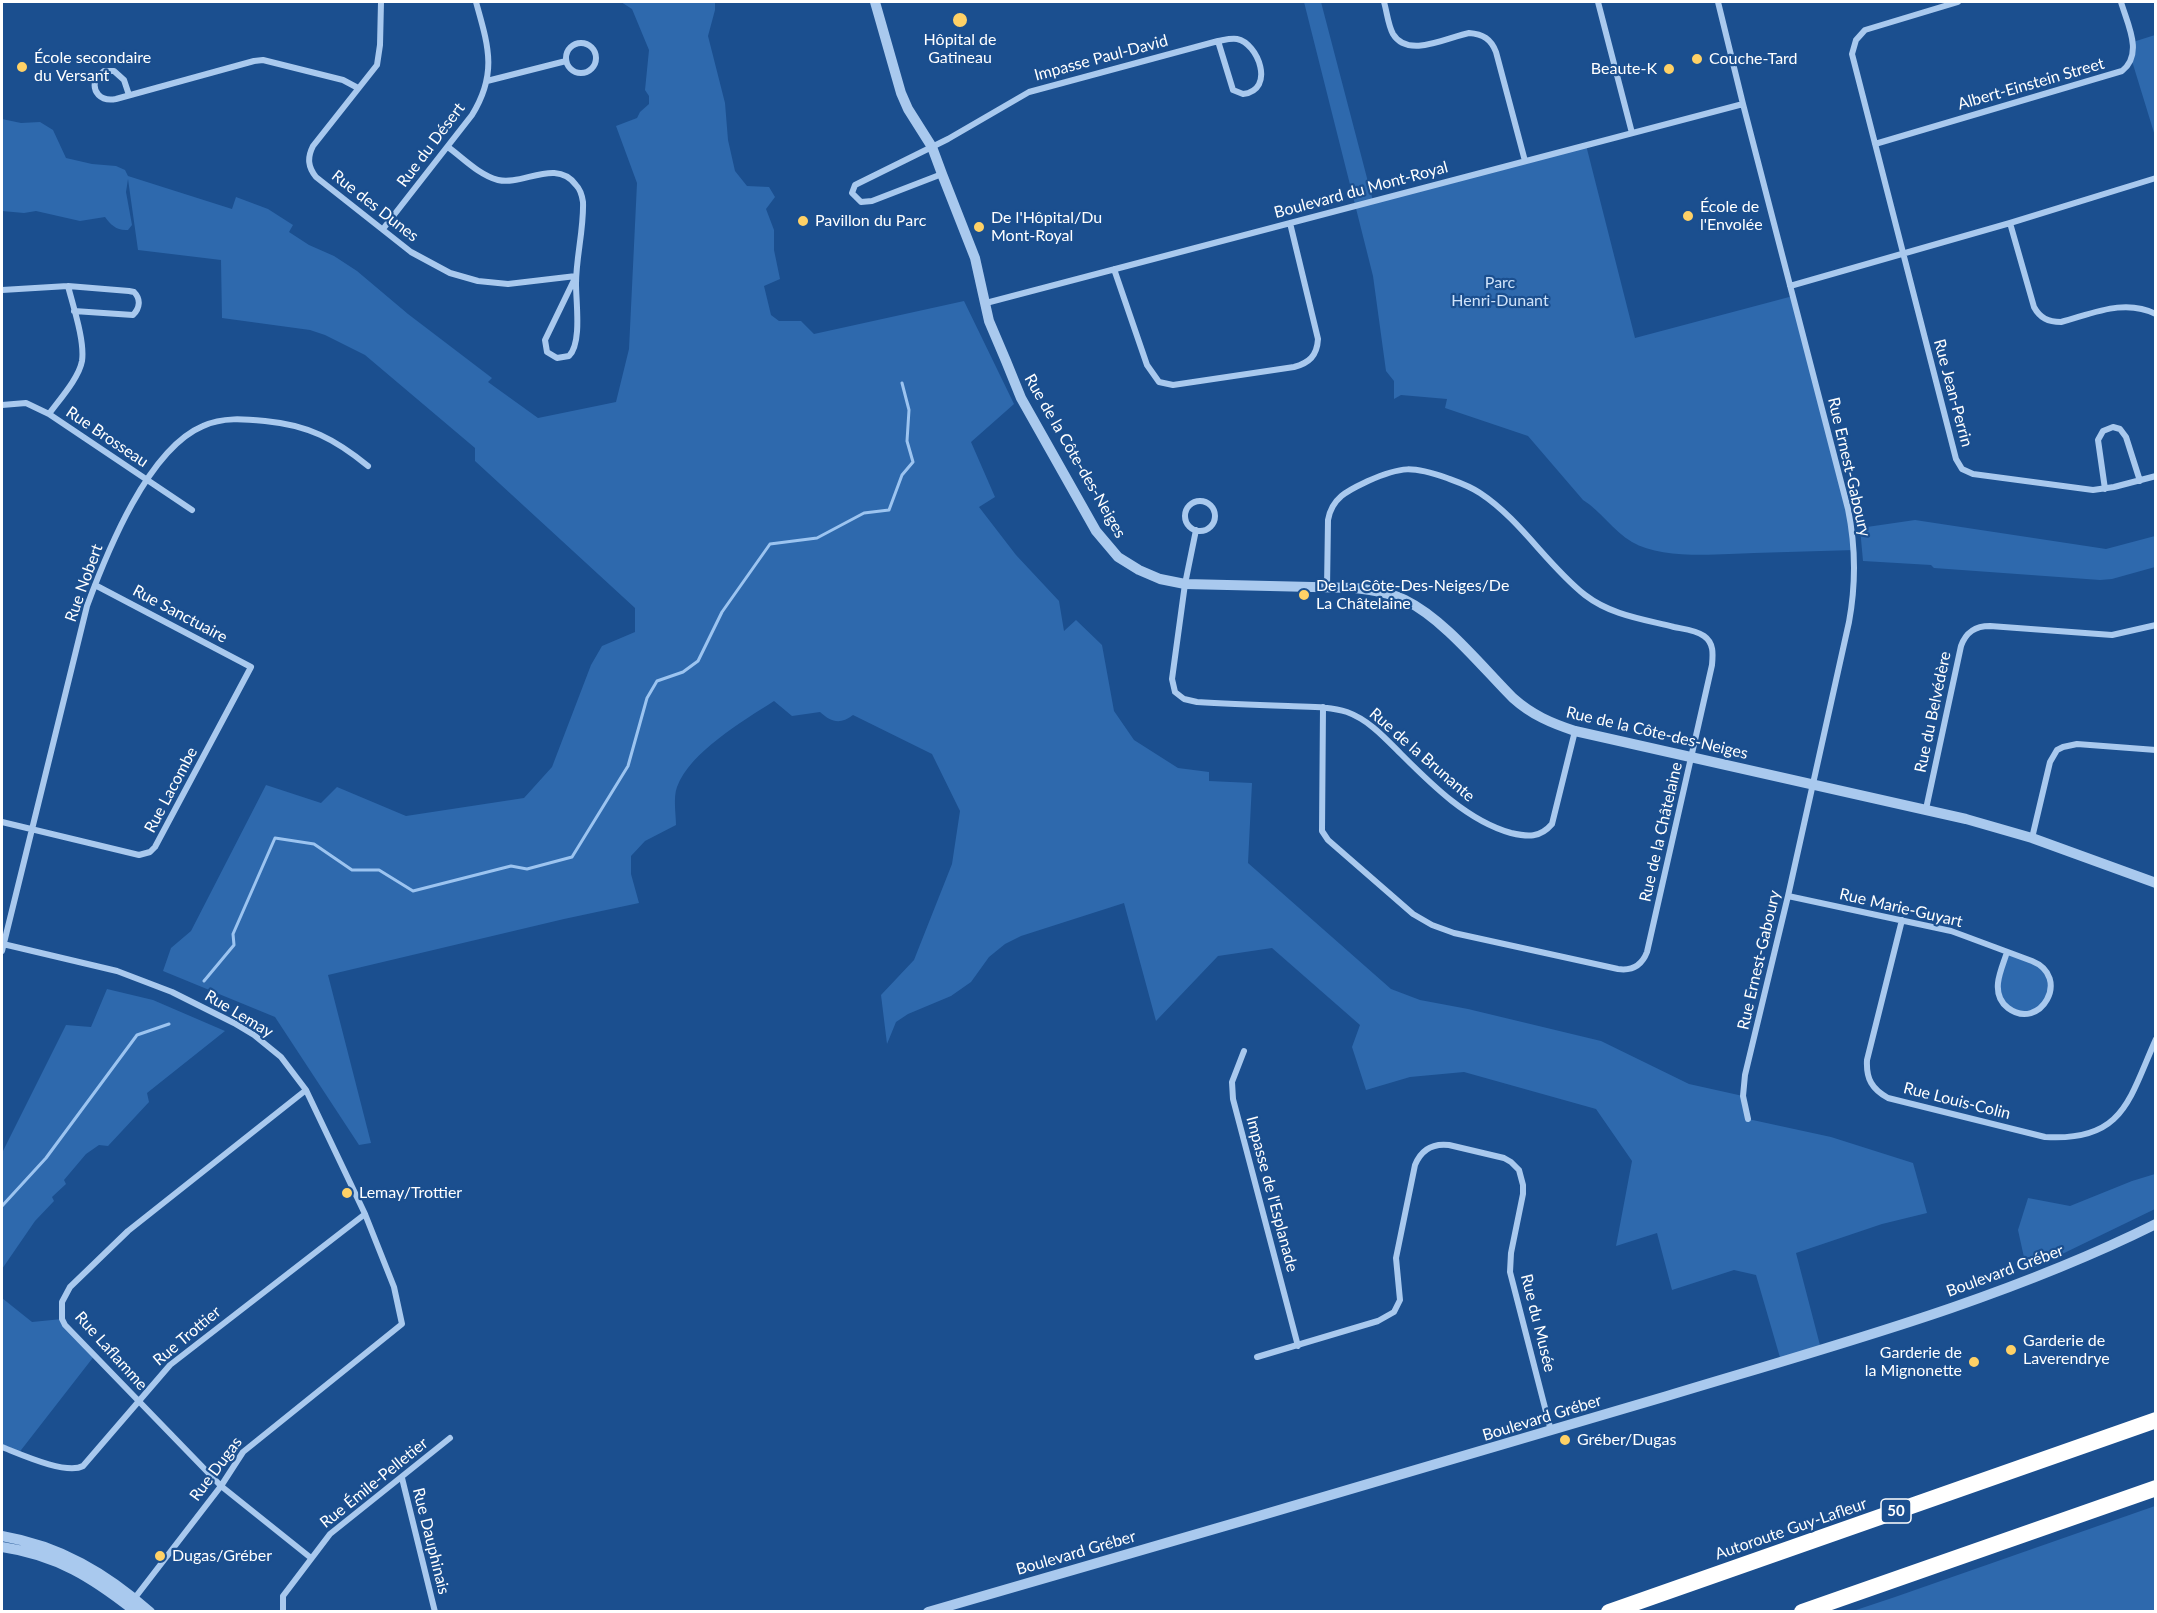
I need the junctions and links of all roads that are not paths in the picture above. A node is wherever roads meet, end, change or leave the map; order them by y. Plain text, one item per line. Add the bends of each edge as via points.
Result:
1 (381, 2) edge
2 (476, 2) edge
3 (875, 2) edge
4 (1384, 2) edge
5 (1598, 2) edge
6 (1718, 2) edge
7 (1958, 2) edge
8 (2121, 2) edge
9 (1218, 41) junction
10 (566, 61) junction
11 (488, 81) junction
12 (358, 88) junction
13 (129, 95) junction
14 (1743, 104) junction
15 (1632, 133) junction
16 (1875, 144) junction
17 (448, 147) junction
18 (932, 147) junction
19 (1525, 161) junction
20 (942, 174) junction
21 (2156, 178) edge
22 (1290, 223) junction
23 (2010, 223) junction
24 (383, 229) junction
25 (1902, 252) junction
26 (1114, 269) junction
27 (576, 276) junction
28 (68, 286) junction
29 (1790, 286) junction
30 (2, 290) edge
31 (986, 303) junction
32 (74, 311) junction
33 (2156, 314) edge
34 (2, 405) edge
35 (49, 414) junction
36 (368, 466) dead end
37 (2156, 476) edge
38 (146, 479) junction
39 (2140, 480) junction
40 (2105, 489) junction
41 (192, 510) dead end
42 (1196, 530) junction
43 (1185, 584) junction
44 (95, 585) junction
45 (1327, 588) junction
46 (2156, 625) edge
47 (251, 667) joint
48 (1323, 707) junction
49 (1575, 731) junction
50 (2156, 750) edge
51 (1692, 757) junction
52 (1813, 784) junction
53 (1926, 809) junction
54 (2, 822) edge
55 (30, 829) junction
56 (2032, 838) junction
57 (2156, 883) edge
58 (1788, 896) junction
59 (1902, 920) junction
60 (2, 947) edge
61 (2007, 952) junction
62 (2156, 1039) edge
63 (1244, 1051) dead end
64 (306, 1090) junction
65 (1748, 1119) dead end
66 (365, 1214) junction
67 (2156, 1224) edge
68 (402, 1324) joint
69 (1298, 1346) junction
70 (1257, 1357) dead end
71 (139, 1401) junction
72 (2156, 1420) edge
73 (1551, 1431) junction
74 (450, 1438) dead end
75 (2, 1447) edge
76 (402, 1478) junction
77 (221, 1486) junction
78 (2156, 1488) edge
79 (2, 1536) edge
80 (2, 1547) edge
81 (311, 1558) junction
82 (133, 1605) edge
83 (150, 1611) edge
84 (283, 1611) edge
85 (435, 1611) edge
86 (928, 1611) edge
87 (1609, 1611) edge
88 (1802, 1611) edge

1 - 12 street, Rue des Dunes via 379,56 372,73
2 - 11 street, Rue du Désert via 487,49
3 - 18 street, Rue de la Côte-des-Neiges via 901,93
4 - 19 street via 1392,32 1405,44 1419,46 1469,33 1489,39 1496,52
5 - 15 street
6 - 14 street, Rue Ernest-Gaboury
7 - 16 street, Rue Jean-Perrin via 1865,30 1856,40 1852,47 1853,62
8 - 16 street, Albert-Einstein Street via 2134,49 2132,61 2122,70
9 - 9 street, Impasse Paul-David via 1238,39 1251,47 1262,81 1255,90 1243,94 1233,90
9 - 18 street, Impasse Paul-David via 1029,92
10 - 10 street via 571,70 581,73 591,70 596,55 588,44 578,43 570,47
10 - 11 street
11 - 17 street, Rue du Désert via 476,107
12 - 13 street via 343,80 263,60
12 - 24 street, Rue des Dunes via 313,146 309,165 316,177
13 - 13 street via 102,98 95,89 96,78 104,71 114,71 124,80
14 - 15 street, Boulevard du Mont-Royal
14 - 29 street, Rue Ernest-Gaboury
15 - 19 street, Boulevard du Mont-Royal
16 - 25 street, Rue Jean-Perrin
17 - 24 street, Rue du Désert
17 - 27 street via 498,180 550,172 574,182 583,202
18 - 20 street, Rue de la Côte-des-Neiges
18 - 20 street, Impasse Paul-David via 855,185 852,193 861,202 872,201
19 - 22 street, Boulevard du Mont-Royal
20 - 31 street, Rue de la Côte-des-Neiges via 975,258
21 - 23 street
22 - 26 street, Boulevard du Mont-Royal
22 - 26 street via 1318,339 1312,358 1294,367 1173,385 1159,382 1147,366
23 - 25 street
23 - 33 street via 2034,307 2042,318 2061,322 2122,306
24 - 27 street, Rue des Dunes via 424,261 478,281 508,284
25 - 29 street
25 - 40 street, Rue Jean-Perrin via 1956,459 1962,469 2068,488
26 - 31 street, Boulevard du Mont-Royal
27 - 27 street via 544,340 547,352 557,358 569,356 576,346
28 - 30 street
28 - 32 street
28 - 32 street via 129,291 139,300 133,315
29 - 52 street, Rue Ernest-Gaboury via 1848,509 1855,560 1850,614
31 - 43 street, Rue de la Côte-des-Neiges via 989,321 1021,398 1102,539 1118,557 1139,570
32 - 35 street via 82,361
34 - 35 street, Rue Brosseau via 26,403
35 - 38 street, Rue Brosseau
36 - 38 street, Rue Nobert via 318,432 289,424 234,419 204,425 182,437
37 - 39 street, Rue Jean-Perrin
38 - 41 street, Rue Brosseau
38 - 44 street, Rue Nobert
39 - 40 street, Rue Jean-Perrin
39 - 40 street via 2126,437 2120,429 2109,428 2098,440
42 - 42 street via 1209,528 1215,520 1212,506 1203,501 1195,501 1186,510 1186,522
42 - 43 street, Rue de la Brunante
43 - 45 street, Rue de la Côte-des-Neiges
43 - 48 street, Rue de la Brunante via 1173,679 1179,696 1191,702
44 - 47 street, Rue Sanctuaire
44 - 55 street, Rue Nobert
45 - 49 street, Rue de la Côte-des-Neiges via 1383,592 1414,605 1437,621 1523,707 1545,721
45 - 51 street, Rue de la Châtelaine via 1328,520 1341,495 1403,469 1428,471 1471,487 1494,503 1595,602 1631,618 1698,632 1710,641 1712,665
46 - 53 street, Rue du Belvédère via 2112,635 1990,626 1969,632 1961,646
47 - 55 street, Rue Lacombe via 150,852 139,855
48 - 49 street, Rue de la Brunante via 1346,712 1373,727 1476,819 1528,836 1541,834 1552,824
48 - 51 street, Rue de la Châtelaine via 1321,826 1328,840 1413,914 1432,925 1618,969 1637,966 1647,952
49 - 51 street, Rue de la Côte-des-Neiges
50 - 56 street via 2077,744 2057,750 2050,762
51 - 52 street, Rue de la Côte-des-Neiges
52 - 53 street, Rue de la Côte-des-Neiges
52 - 58 street, Rue Ernest-Gaboury
53 - 56 street, Rue de la Côte-des-Neiges
54 - 55 street, Rue Lacombe
55 - 60 street, Rue Nobert
56 - 57 street, Rue de la Côte-des-Neiges
58 - 59 street, Rue Marie-Guyart
58 - 65 street, Rue Ernest-Gaboury via 1745,1075 1743,1096
59 - 61 street, Rue Marie-Guyart via 1951,931
59 - 62 street, Rue Louis-Colin via 1867,1060 1872,1087 1888,1098 2045,1137 2094,1133 2127,1104
60 - 64 street, Rue Lemay via 117,971 181,996 268,1045
61 - 61 street, Rue Marie-Guyart via 2037,963 2049,976 2051,991 2045,1004 2035,1011 2012,1010 1999,995 1998,981
63 - 69 street, Impasse de l'Esplanade via 1233,1082 1233,1099
64 - 66 street, Rue Lemay
64 - 71 street, Rue Laflamme via 128,1231 65,1294 61,1311 65,1325
66 - 68 street, Rue Lemay via 394,1287
66 - 71 street, Rue Trottier via 170,1365
67 - 73 street, Boulevard Gréber via 2018,1285
68 - 77 street, Rue Dugas via 254,1441
69 - 70 street, Rue du Musée
69 - 73 street, Rue du Musée via 1378,1321 1394,1312 1400,1300 1396,1258 1415,1165 1422,1153 1441,1144 1504,1158 1516,1166 1523,1185 1510,1272
71 - 75 street, Rue Trottier via 89,1461 78,1468 66,1468
71 - 77 street, Rue Laflamme
72 - 87 highway, Autoroute Guy-Lafleur / 50
73 - 86 street, Boulevard Gréber
74 - 76 street, Rue Émile-Pelletier
76 - 81 street, Rue Émile-Pelletier via 337,1528
76 - 85 street, Rue Dauphinais
77 - 81 street, Rue Laflamme
77 - 82 street, Rue Dugas
78 - 88 highway
79 - 82 street via 68,1555 93,1569
80 - 82 street via 56,1560
81 - 84 street, Rue Émile-Pelletier via 283,1596
82 - 83 street

